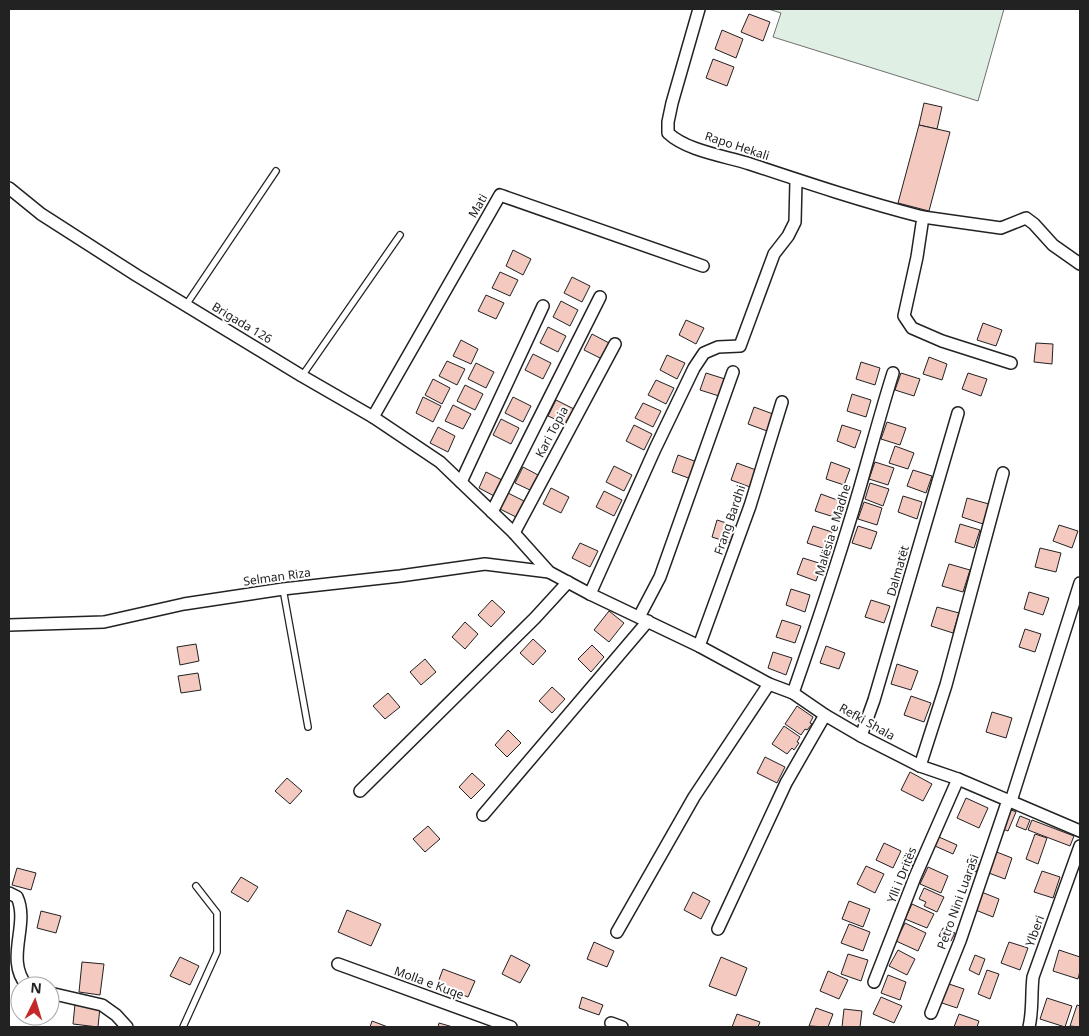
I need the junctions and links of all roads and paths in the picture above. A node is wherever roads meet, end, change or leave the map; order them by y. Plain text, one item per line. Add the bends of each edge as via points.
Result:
1 (698, 9) edge
2 (276, 171) dead end
3 (796, 180) junction
4 (9, 188) edge
5 (922, 217) junction
6 (400, 235) dead end
7 (1080, 264) edge
8 (703, 266) dead end
9 (600, 297) dead end
10 (186, 305) junction
11 (543, 306) dead end
12 (615, 344) dead end
13 (1011, 363) dead end
14 (733, 372) dead end
15 (893, 373) dead end
16 (302, 376) junction
17 (782, 402) dead end
18 (958, 413) dead end
19 (373, 417) junction
20 (1004, 474) dead end
21 (461, 482) junction
22 (492, 512) junction
23 (514, 533) junction
24 (549, 572) junction
25 (568, 582) junction
26 (1080, 583) edge
27 (283, 589) junction
28 (590, 594) junction
29 (644, 619) junction
30 (9, 625) edge
31 (699, 646) junction
32 (769, 684) junction
33 (793, 693) junction
34 (826, 715) junction
35 (308, 728) dead end
36 (861, 736) junction
37 (920, 766) junction
38 (958, 779) junction
39 (360, 791) dead end
40 (1009, 800) junction
41 (483, 815) dead end
42 (1080, 831) edge
43 (1080, 846) edge
44 (196, 886) dead end
45 (9, 893) edge
46 (718, 929) dead end
47 (617, 932) dead end
48 (338, 964) dead end
49 (20, 976) edge
50 (874, 982) dead end
51 (60, 995) edge
52 (931, 1012) dead end
53 (126, 1027) edge
54 (183, 1027) edge
55 (511, 1027) edge
56 (1029, 1027) edge

1 - 3 street, Rapo Hekali via 672,103 668,133 676,140
2 - 10 lane
3 - 5 street, Rapo Hekali
3 - 28 street via 795,222 774,254 740,346 718,347 704,354 694,368
4 - 10 street, Brigada 126 via 41,214
5 - 7 street, Rapo Hekali via 1001,228 1026,218 1053,245
5 - 13 street via 904,316 912,328
6 - 16 lane
8 - 19 street, Mati via 500,195
9 - 22 street
10 - 16 street, Brigada 126
11 - 21 street
12 - 23 street, Kari Topia
14 - 29 street
15 - 33 street, Malësia e Madhe via 828,594
16 - 19 street, Brigada 126
17 - 31 street, Frang Bardhi via 750,506
18 - 36 street, Dalmatët
19 - 21 street, Brigada 126 via 440,462
20 - 37 street via 946,685
21 - 22 street, Brigada 126
22 - 23 street, Brigada 126
23 - 24 street, Brigada 126
24 - 25 street, Refki Shala
24 - 27 street, Selman Riza via 485,564
25 - 28 street, Refki Shala
25 - 39 street
26 - 40 street, Petro Nini Luarasi
27 - 30 street, Selman Riza via 184,604 104,622
27 - 35 lane
28 - 29 street, Refki Shala
29 - 31 street, Refki Shala
29 - 41 street
31 - 32 street, Refki Shala
32 - 33 street, Refki Shala
32 - 47 street via 694,797
33 - 34 street, Refki Shala
34 - 36 street, Refki Shala
34 - 46 street via 786,783
36 - 37 street, Refki Shala
37 - 38 street, Refki Shala
38 - 40 street, Refki Shala
38 - 50 street, Ylli i Dritës
40 - 42 street, Refki Shala
40 - 52 street, Petro Nini Luarasi via 960,941
43 - 56 street, Ylberi via 1033,976
44 - 54 lane via 217,913 217,952
45 - 49 street via 17,897 22,906 16,964
48 - 55 street, Molla e Kuqe
51 - 53 street via 102,1005

